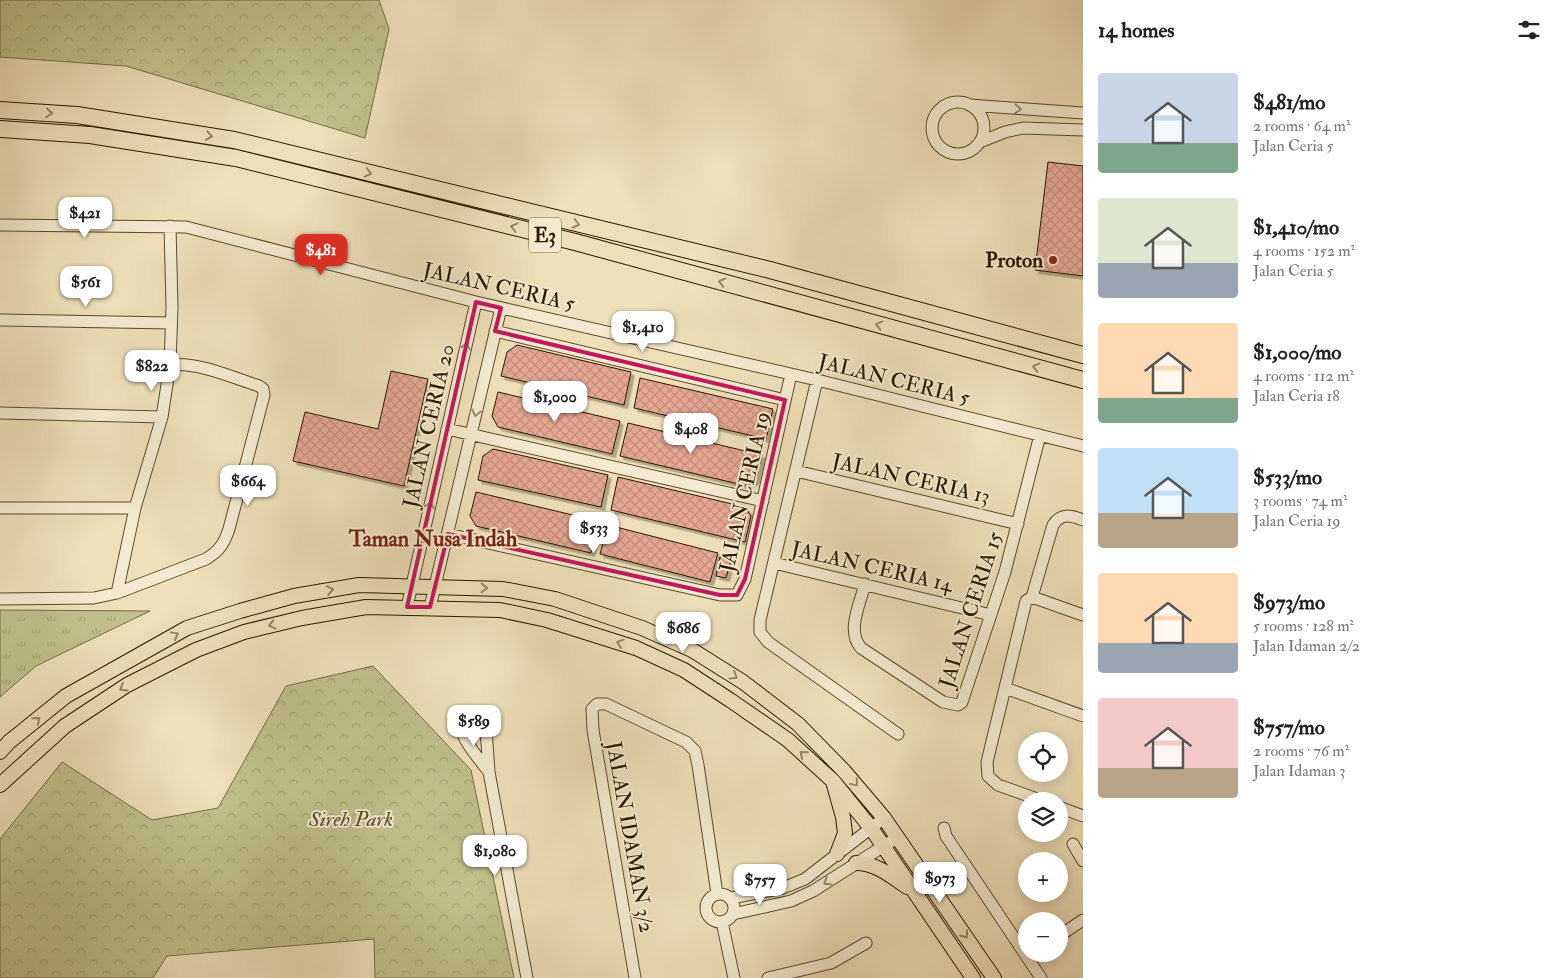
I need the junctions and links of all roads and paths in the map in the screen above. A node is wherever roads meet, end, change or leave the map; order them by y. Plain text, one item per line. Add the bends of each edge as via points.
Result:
1 (970, 105) junction
2 (0, 110) edge
3 (1083, 113) edge
4 (0, 129) edge
5 (1083, 130) edge
6 (980, 142) junction
7 (0, 225) edge
8 (170, 226) junction
9 (476, 302) junction
10 (501, 308) junction
11 (0, 320) edge
12 (171, 323) junction
13 (495, 331) junction
14 (1083, 355) edge
15 (170, 365) junction
16 (791, 374) junction
17 (817, 380) junction
18 (1083, 380) edge
19 (785, 400) junction
20 (0, 414) edge
21 (162, 417) junction
22 (448, 429) junction
23 (471, 434) junction
24 (1040, 435) junction
25 (1083, 446) edge
26 (796, 471) junction
27 (762, 501) junction
28 (0, 508) edge
29 (135, 508) junction
30 (1083, 520) edge
31 (1018, 524) junction
32 (448, 534) junction
33 (774, 563) junction
34 (865, 584) junction
35 (412, 586) junction
36 (435, 587) junction
37 (117, 593) junction
38 (1032, 597) junction
39 (0, 599) edge
40 (407, 607) junction
41 (430, 608) junction
42 (991, 615) junction
43 (1083, 615) edge
44 (1005, 688) junction
45 (1083, 716) edge
46 (898, 734) dead end
47 (3, 746) edge
48 (489, 772) junction
49 (2, 779) edge
50 (833, 781) junction
51 (1018, 792) edge
52 (1068, 810) edge
53 (1083, 816) edge
54 (884, 818) junction
55 (871, 828) junction
56 (944, 828) dead end
57 (898, 837) junction
58 (1073, 844) dead end
59 (883, 846) junction
60 (837, 854) junction
61 (1083, 861) edge
62 (856, 863) junction
63 (914, 892) junction
64 (717, 894) junction
65 (731, 898) junction
66 (733, 914) junction
67 (1083, 920) edge
68 (722, 922) junction
69 (1068, 930) edge
70 (1018, 938) edge
71 (866, 943) dead end
72 (1033, 962) edge
73 (527, 978) edge
74 (635, 978) edge
75 (734, 978) edge
76 (768, 978) edge
77 (973, 978) edge
78 (994, 978) edge
79 (1041, 978) edge

1 -> 3 street
1 - 6 street via 984,126
1 - 6 street via 953,103 938,111 932,127 933,135 936,143 950,153 967,153
2 -> 14 highway, E3 via 77,115 234,140 770,270
18 -> 4 highway, E3 via 575,242 236,158 90,135
5 - 6 street via 1024,128
7 - 8 street, JALAN CERIA 5
8 - 9 street, JALAN CERIA 5 via 186,227
8 - 12 street
9 - 10 street, JALAN CERIA 5
22 -> 9 street, JALAN CERIA 20
10 - 13 street, JALAN CERIA 20
10 - 16 street, JALAN CERIA 5
11 - 12 street
12 - 15 street
13 - 19 street
13 -> 23 street, JALAN CERIA 20
15 - 21 street
15 - 37 street via 199,367 259,386 264,395 222,547 206,559
16 - 17 street, JALAN CERIA 5
16 - 19 street, JALAN CERIA 19
17 - 24 street, JALAN CERIA 5
17 - 26 street
19 - 27 street, JALAN CERIA 19
20 - 21 street
21 - 29 street
22 - 23 street
35 -> 22 street, JALAN CERIA 20
23 - 27 street
23 - 32 street, JALAN CERIA 20
24 - 25 street, JALAN CERIA 5
24 - 31 street, JALAN CERIA 15
26 - 31 street, JALAN CERIA 13
26 - 33 street
27 - 32 street, JALAN CERIA 19 via 745,579 737,594 729,596
28 - 29 street
29 - 37 street
30 - 38 street via 1068,515 1056,520
31 - 42 street, JALAN CERIA 15
32 - 36 street, JALAN CERIA 20
33 - 34 street, JALAN CERIA 14
33 - 46 street via 760,620 763,637
34 - 42 street, JALAN CERIA 14
34 - 42 street, JALAN CERIA 15 via 854,628 856,643 868,654 950,705 958,705 966,694
35 - 36 main road
35 - 40 street, JALAN CERIA 20
47 -> 35 main road via 66,696 187,628 294,596 359,585
36 - 41 street, JALAN CERIA 20
36 -> 54 main road via 503,589 555,599 642,628 692,650 743,682 798,724
37 - 39 street via 94,598
38 - 43 street
38 - 44 street via 1026,601
40 - 41 main road
40 -> 49 main road via 366,608 302,618 244,632 196,650 127,685 65,726
50 -> 41 main road via 788,740 730,700 684,670 636,648 547,620 500,610
44 - 45 street
44 - 51 street via 987,762 988,776 998,785
48 - 48 street via 462,734 460,723 470,712 477,713 486,729
48 - 73 street
50 - 55 main road
50 - 60 main road via 844,826
52 - 53 street
54 - 55 street
54 - 57 main road
55 - 59 main road
55 - 60 street
56 - 70 street via 946,836
57 - 59 street
57 -> 78 main road
58 - 61 street
59 - 62 street
59 - 63 main road
60 - 65 street via 805,879 783,888
62 - 63 main road via 876,867
62 -> 66 street via 791,901
63 - 77 main road
64 - 65 street
64 - 68 street via 709,899 706,908 713,920
64 - 74 street, JALAN IDAMAN 3/2 via 695,751 686,742 606,704 597,704 592,709 593,730
65 - 66 street via 735,906
66 - 68 street
67 - 69 street
68 - 75 street
71 - 76 street via 831,963
72 - 79 street

